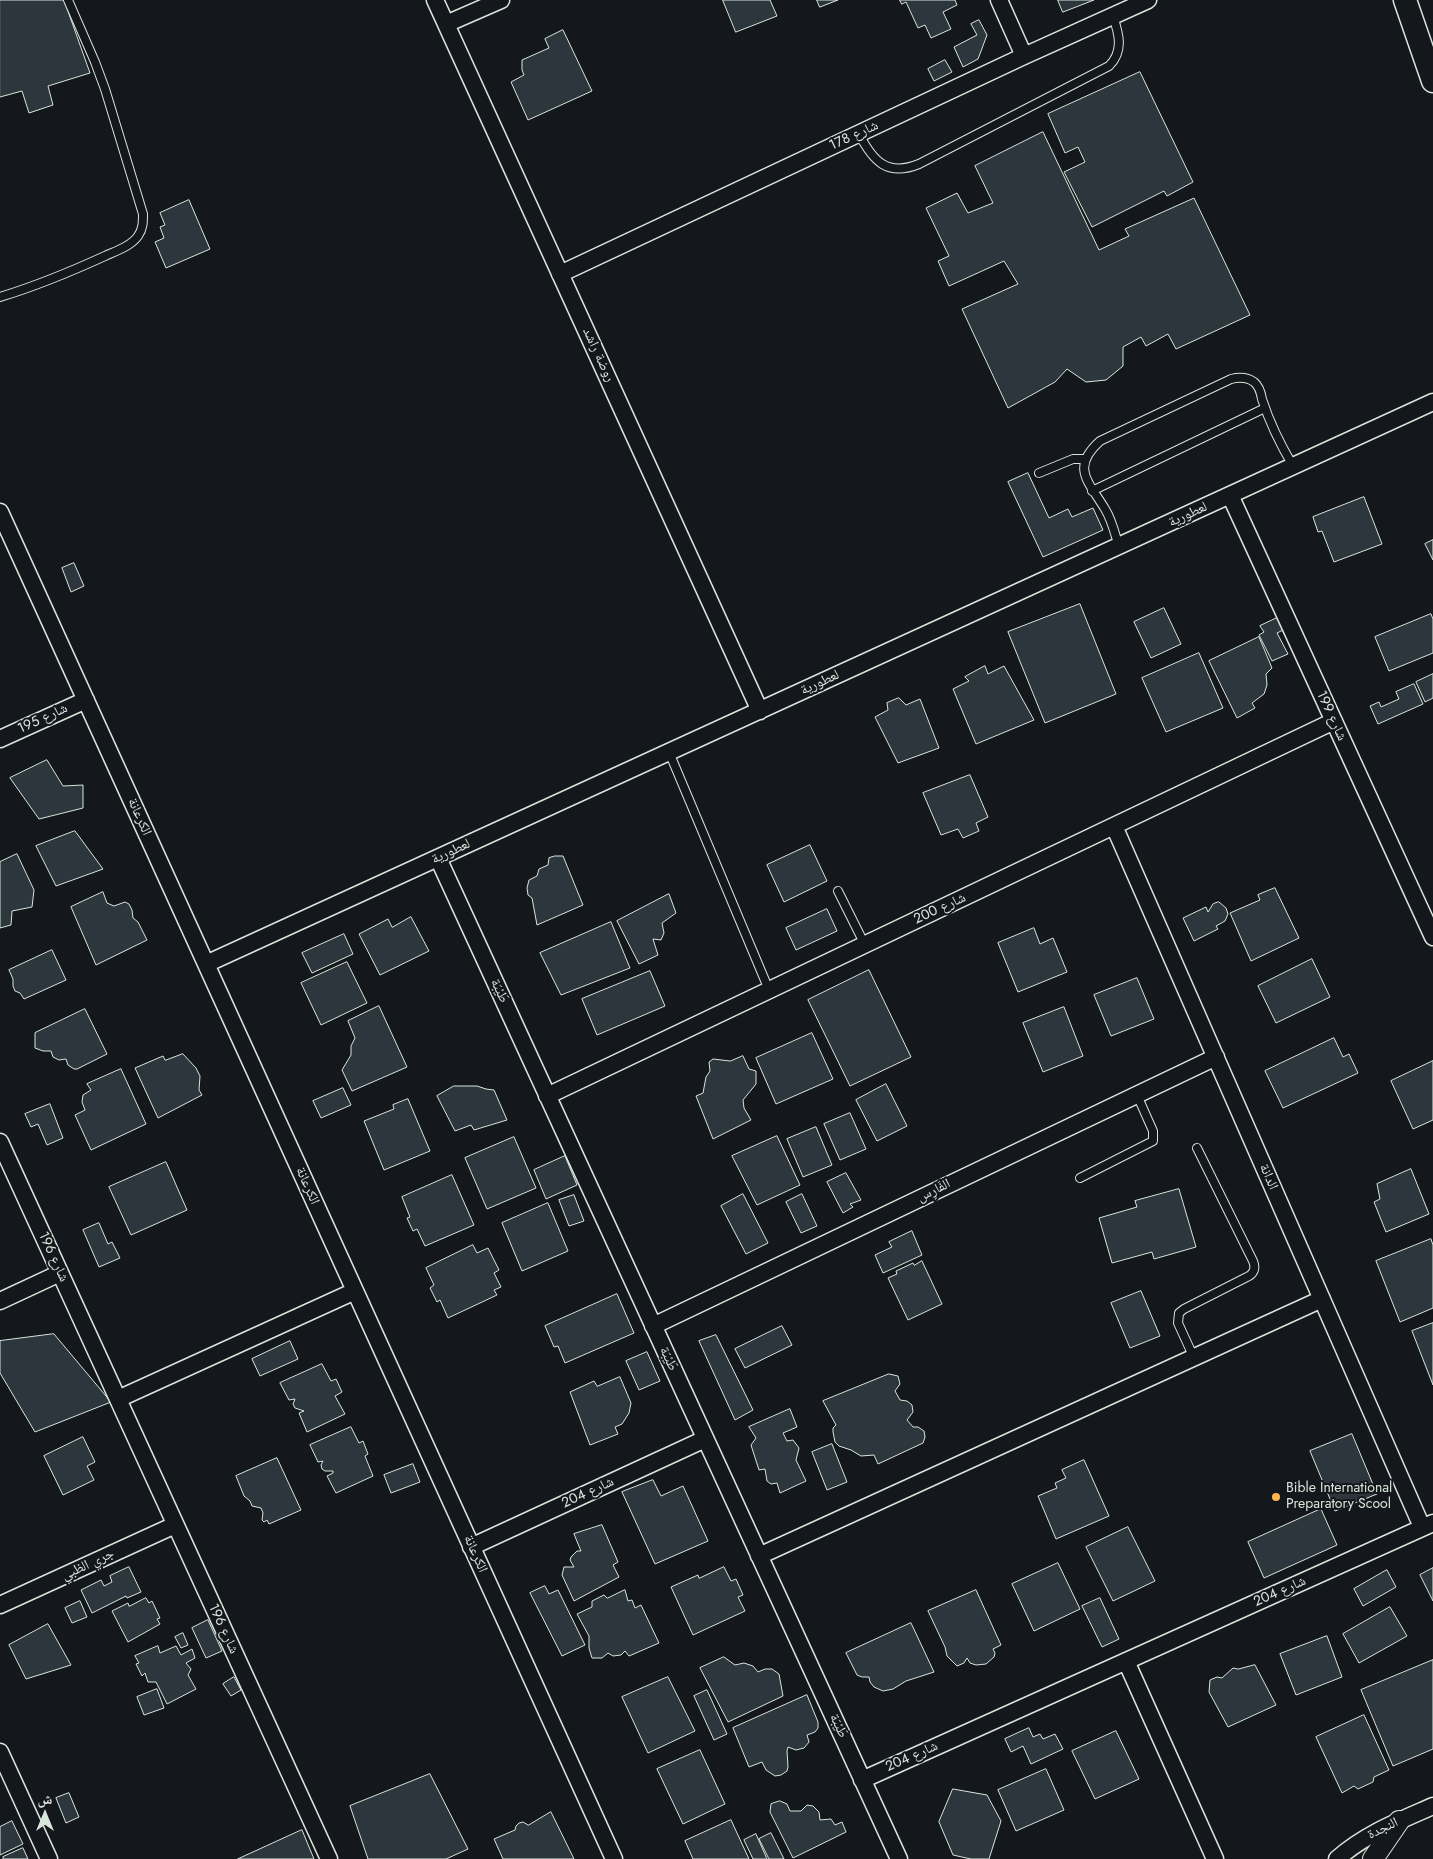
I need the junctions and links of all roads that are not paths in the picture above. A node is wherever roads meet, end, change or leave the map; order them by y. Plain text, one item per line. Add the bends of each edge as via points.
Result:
1 (68, 0) edge
2 (435, 0) edge
3 (502, 0) edge
4 (999, 0) edge
5 (1148, 0) edge
6 (1405, 0) edge
7 (1112, 16) junction
8 (446, 24) junction
9 (1024, 56) junction
10 (1433, 81) edge
11 (859, 134) junction
12 (560, 274) junction
13 (0, 297) edge
14 (1433, 402) edge
15 (1265, 408) junction
16 (1086, 459) junction
17 (1293, 466) junction
18 (1039, 473) dead end
19 (1092, 491) junction
20 (1230, 495) junction
21 (0, 512) edge
22 (1119, 546) junction
23 (86, 700) junction
24 (760, 711) junction
25 (1334, 721) junction
26 (0, 739) edge
27 (669, 752) junction
28 (1114, 826) junction
29 (438, 858) junction
30 (838, 891) dead end
31 (1433, 937) edge
32 (865, 945) junction
33 (206, 964) junction
34 (769, 990) junction
35 (1216, 1057) junction
36 (1137, 1095) junction
37 (547, 1096) junction
38 (0, 1142) edge
39 (1197, 1148) dead end
40 (1080, 1178) dead end
41 (60, 1273) junction
42 (355, 1291) junction
43 (1322, 1299) junction
44 (0, 1301) edge
45 (653, 1326) junction
46 (1194, 1358) junction
47 (118, 1399) junction
48 (705, 1438) junction
49 (175, 1524) junction
50 (1428, 1525) edge
51 (471, 1547) junction
52 (759, 1556) junction
53 (0, 1605) edge
54 (1126, 1661) junction
55 (0, 1752) edge
56 (862, 1780) junction
57 (1433, 1806) edge
58 (1399, 1821) junction
59 (49, 1859) edge
60 (329, 1859) edge
61 (614, 1859) edge
62 (899, 1859) edge
63 (1215, 1859) edge
64 (1337, 1859) edge
65 (1373, 1859) edge

1 - 13 lane via 105,89 143,222 138,236 128,245 38,285
2 - 8 street, روضة راشد
3 - 8 street
4 - 9 street
5 - 7 street, شارع 178
6 - 10 main road
7 - 9 street, شارع 178
7 - 11 lane via 1120,45 1115,60 1109,66 919,164 902,169 884,166 874,159
8 - 12 street, روضة راشد
9 - 11 street, شارع 178
11 - 12 street, شارع 178
12 - 24 street, روضة راشد
14 - 17 street, لعطورية
15 - 16 lane via 1254,382 1239,377 1100,441
15 - 17 lane via 1272,430
15 - 19 lane
16 - 18 lane via 1073,458
16 - 19 lane via 1086,482
17 - 20 street, لعطورية
19 - 22 lane via 1110,519
20 - 22 street, لعطورية
20 - 25 street, شارع 199
21 - 23 street, الكرعانة
22 - 24 street, لعطورية
23 - 26 street, شارع 195
23 - 33 street, الكرعانة
24 - 27 street, لعطورية
25 - 28 street, شارع 200
25 - 31 street, شارع 199
27 - 29 street, لعطورية
27 - 34 lane
28 - 32 street, شارع 200
28 - 35 street, الدانة
29 - 33 street, لعطورية
29 - 37 street, طَيْبَة
30 - 32 lane
32 - 34 street, شارع 200
33 - 42 street, الكرعانة
34 - 37 street, شارع 200
35 - 36 street, الفَارِس
35 - 43 street, الدانة
36 - 40 lane via 1153,1131 1153,1141
36 - 45 street, الفَارِس
37 - 45 street, طَيْبَة
38 - 41 street, شارع 196
39 - 46 lane via 1253,1261 1254,1269 1251,1275 1178,1313 1178,1323
41 - 44 street
41 - 47 street, شارع 196
42 - 47 street
42 - 51 street, الكرعانة
43 - 46 street
43 - 50 street, الدانة
45 - 48 street, طَيْبَة
46 - 52 street
47 - 49 street, شارع 196
48 - 51 street, شارع 204
48 - 52 street, طَيْبَة
49 - 53 street, جري الظبي
49 - 60 street, شارع 196
50 - 54 street, شارع 204
51 - 61 street, الكرعانة
52 - 56 street, طَيْبَة
54 - 56 street, شارع 204
54 - 63 street
55 - 59 street
56 - 62 street, طَيْبَة
57 - 58 street, النجدة
58 - 64 street, النجدة via 1360,1840
58 - 65 street

